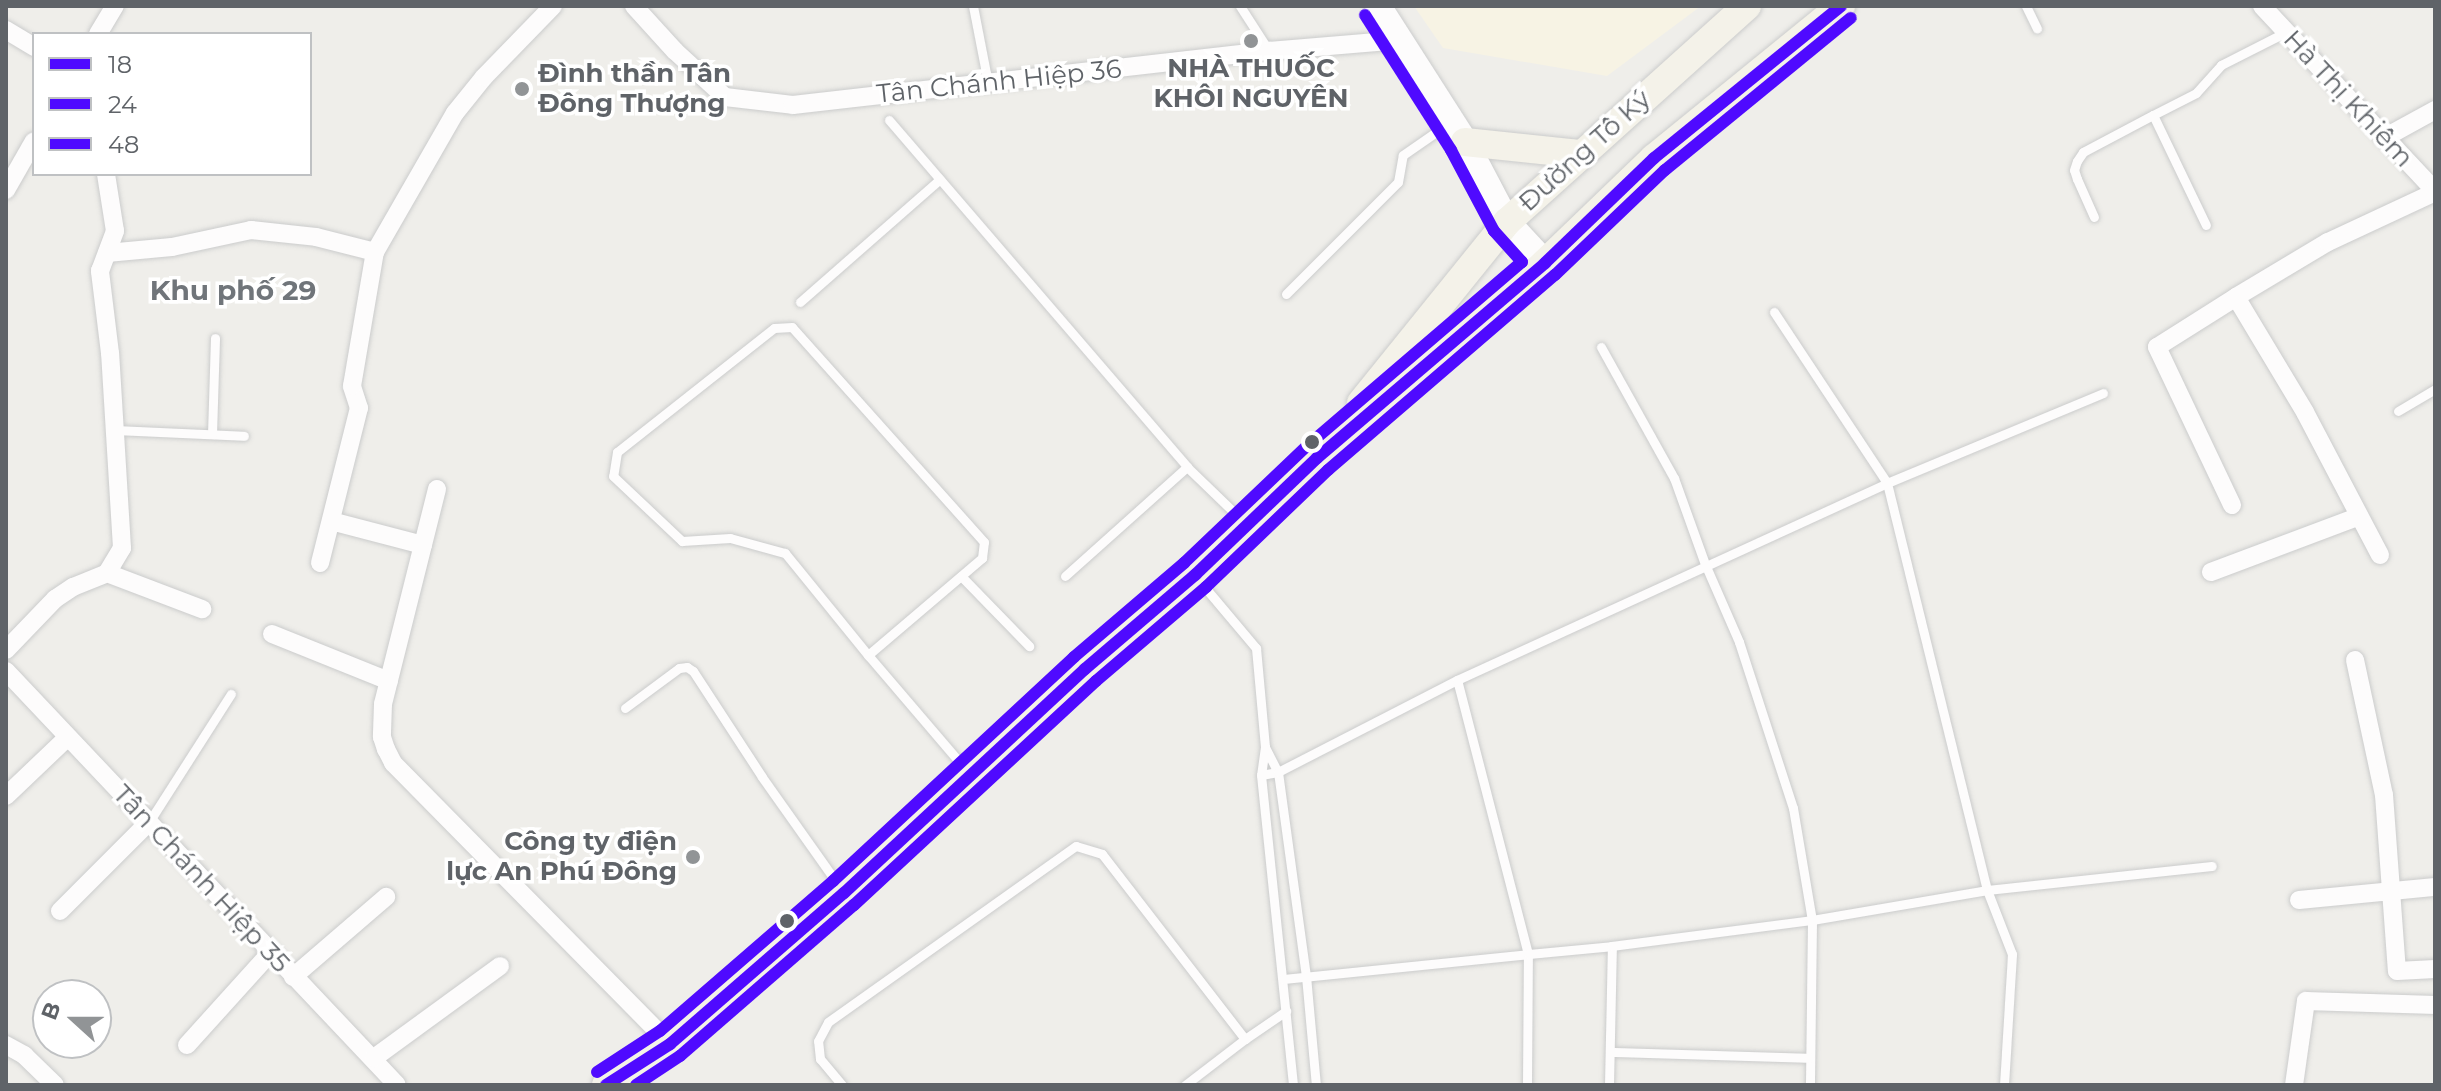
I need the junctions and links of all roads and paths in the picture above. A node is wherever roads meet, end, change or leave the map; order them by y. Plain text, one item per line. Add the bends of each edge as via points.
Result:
1 (115, 6) edge
2 (553, 6) edge
3 (634, 6) edge
4 (973, 6) edge
5 (1240, 6) edge
6 (1378, 6) edge
7 (1747, 6) edge
8 (1841, 6) edge
9 (2026, 6) edge
10 (2262, 6) edge
11 (2037, 29) dead end
12 (6, 30) edge
13 (99, 32) edge
14 (2284, 33) junction
15 (1401, 40) junction
16 (32, 46) edge
17 (1269, 51) junction
18 (988, 83) junction
19 (2435, 110) edge
20 (2153, 115) junction
21 (889, 120) dead end
22 (1458, 132) junction
23 (2384, 138) junction
24 (32, 144) edge
25 (1579, 154) junction
26 (106, 176) edge
27 (940, 179) junction
28 (6, 190) edge
29 (2435, 192) edge
30 (2094, 217) dead end
31 (1507, 222) junction
32 (2206, 225) dead end
33 (375, 252) junction
34 (107, 253) junction
35 (1545, 263) junction
36 (1286, 294) dead end
37 (2236, 297) junction
38 (800, 302) dead end
39 (1774, 312) dead end
40 (215, 338) dead end
41 (1601, 347) dead end
42 (2435, 389) edge
43 (2103, 393) dead end
44 (2398, 411) dead end
45 (114, 430) junction
46 (212, 434) junction
47 (244, 436) dead end
48 (1317, 458) junction
49 (1187, 467) junction
50 (1887, 483) junction
51 (437, 489) dead end
52 (2232, 505) dead end
53 (2357, 517) junction
54 (331, 521) junction
55 (1247, 525) junction
56 (423, 545) junction
57 (2380, 555) dead end
58 (320, 563) dead end
59 (1705, 564) junction
60 (2211, 572) dead end
61 (107, 573) junction
62 (1195, 575) junction
63 (961, 576) junction
64 (1065, 576) dead end
65 (202, 609) dead end
66 (272, 634) dead end
67 (1029, 646) dead end
68 (6, 650) edge
69 (868, 655) junction
70 (2355, 660) dead end
71 (6, 671) edge
72 (1457, 680) junction
73 (389, 681) junction
74 (231, 694) dead end
75 (625, 708) dead end
76 (67, 738) junction
77 (1265, 747) junction
78 (1278, 772) junction
79 (1261, 775) junction
80 (972, 776) junction
81 (6, 796) edge
82 (149, 822) junction
83 (2212, 866) dead end
84 (2435, 887) edge
85 (1987, 890) junction
86 (2392, 892) junction
87 (844, 893) junction
88 (386, 897) dead end
89 (2299, 900) dead end
90 (60, 911) dead end
91 (1812, 920) junction
92 (1612, 946) junction
93 (270, 953) junction
94 (1528, 954) junction
95 (500, 966) dead end
96 (2435, 969) edge
97 (1306, 976) junction
98 (293, 977) junction
99 (1283, 979) junction
100 (2435, 1005) edge
101 (1286, 1011) junction
102 (1245, 1039) junction
103 (670, 1044) junction
104 (6, 1045) edge
105 (187, 1045) dead end
106 (1611, 1052) junction
107 (374, 1058) junction
108 (1810, 1058) junction
109 (55, 1085) edge
110 (397, 1085) edge
111 (606, 1085) edge
112 (842, 1085) edge
113 (1185, 1085) edge
114 (1293, 1085) edge
115 (1316, 1085) edge
116 (1527, 1085) edge
117 (1609, 1085) edge
118 (1810, 1085) edge
119 (2004, 1085) edge
120 (2294, 1085) edge

1 - 13 street
2 - 33 street via 455,113
3 - 18 street, Tân Chánh Hiệp 36 via 725,97 793,105
4 - 18 lane
5 - 17 lane
6 - 15 street
7 - 25 main road, Đường Tô Ký
8 - 35 main road, Đường Tô Ký via 1654,158
9 - 11 lane
10 - 14 street, Hà Thị Khiêm
12 - 16 street
14 - 20 lane via 2221,65 2196,93
14 - 23 street, Hà Thị Khiêm
15 - 17 street, Tân Chánh Hiệp 36
15 - 22 street
17 - 18 street, Tân Chánh Hiệp 36
19 - 23 street
20 - 30 lane via 2083,152 2077,161 2074,170
20 - 32 lane
21 - 27 lane
22 - 25 main road
22 - 31 street
22 - 36 lane via 1403,155 1398,182
23 - 29 street, Hà Thị Khiêm
24 - 28 street
25 - 31 main road, Đường Tô Ký
26 - 34 street via 115,231
27 - 38 lane
27 - 49 lane
29 - 37 street via 2328,242
31 - 35 street
31 - 48 main road, Đường Tô Ký
33 - 34 street via 316,237 251,230 172,247
33 - 54 street via 352,386 359,408
34 - 45 street via 100,271
35 - 48 main road, Đường Tô Ký
37 - 52 street via 2157,347
37 - 53 street via 2305,412
39 - 50 lane
40 - 46 lane
41 - 59 lane via 1674,478
42 - 44 lane
43 - 50 lane
45 - 46 lane
45 - 61 street via 123,534 116,562
46 - 47 lane
48 - 55 main road, Đường Tô Ký
49 - 55 lane
49 - 64 lane
50 - 59 lane
50 - 85 lane
51 - 56 street
53 - 57 street
53 - 60 street
54 - 56 street
54 - 58 street
55 - 62 main road, Đường Tô Ký
56 - 73 street
59 - 72 lane
59 - 91 lane via 1739,642 1793,808
61 - 65 street
61 - 68 street via 55,599
62 - 77 lane via 1256,648
62 - 80 main road, Đường Tô Ký
63 - 67 lane
63 - 69 lane
63 - 69 lane via 982,558 984,542 792,327 774,328 617,452 613,476 682,541 730,538 785,553
66 - 73 street
69 - 80 lane
70 - 86 street via 2384,795
71 - 76 street, Tân Chánh Hiệp 35
72 - 78 lane
72 - 94 lane
73 - 103 street via 382,737 393,763
74 - 82 lane
75 - 87 lane via 679,668 693,671
76 - 81 street
76 - 82 street, Tân Chánh Hiệp 35
77 - 78 lane
77 - 79 lane
78 - 79 lane
78 - 97 lane
79 - 99 lane
80 - 87 main road, Đường Tô Ký
82 - 90 street
82 - 93 street, Tân Chánh Hiệp 35
83 - 85 lane
84 - 86 street
85 - 91 lane
85 - 119 lane via 2012,954
86 - 89 street
86 - 96 street via 2397,971
87 - 103 main road, Đường Tô Ký
88 - 98 street
91 - 92 lane
91 - 108 lane
92 - 94 lane
92 - 106 lane
93 - 98 street, Tân Chánh Hiệp 35
93 - 105 street
94 - 97 lane
94 - 116 lane
95 - 107 street
97 - 99 lane
97 - 115 lane
98 - 107 street, Tân Chánh Hiệp 35
99 - 101 lane
100 - 120 street via 2306,1001
101 - 102 lane
101 - 114 lane
102 - 112 lane via 1102,854 1076,846 828,1022 818,1041 820,1059
102 - 113 lane
103 - 111 main road, Đường Tô Ký
104 - 109 street
106 - 108 lane
106 - 117 lane
107 - 110 street, Tân Chánh Hiệp 35
108 - 118 lane

